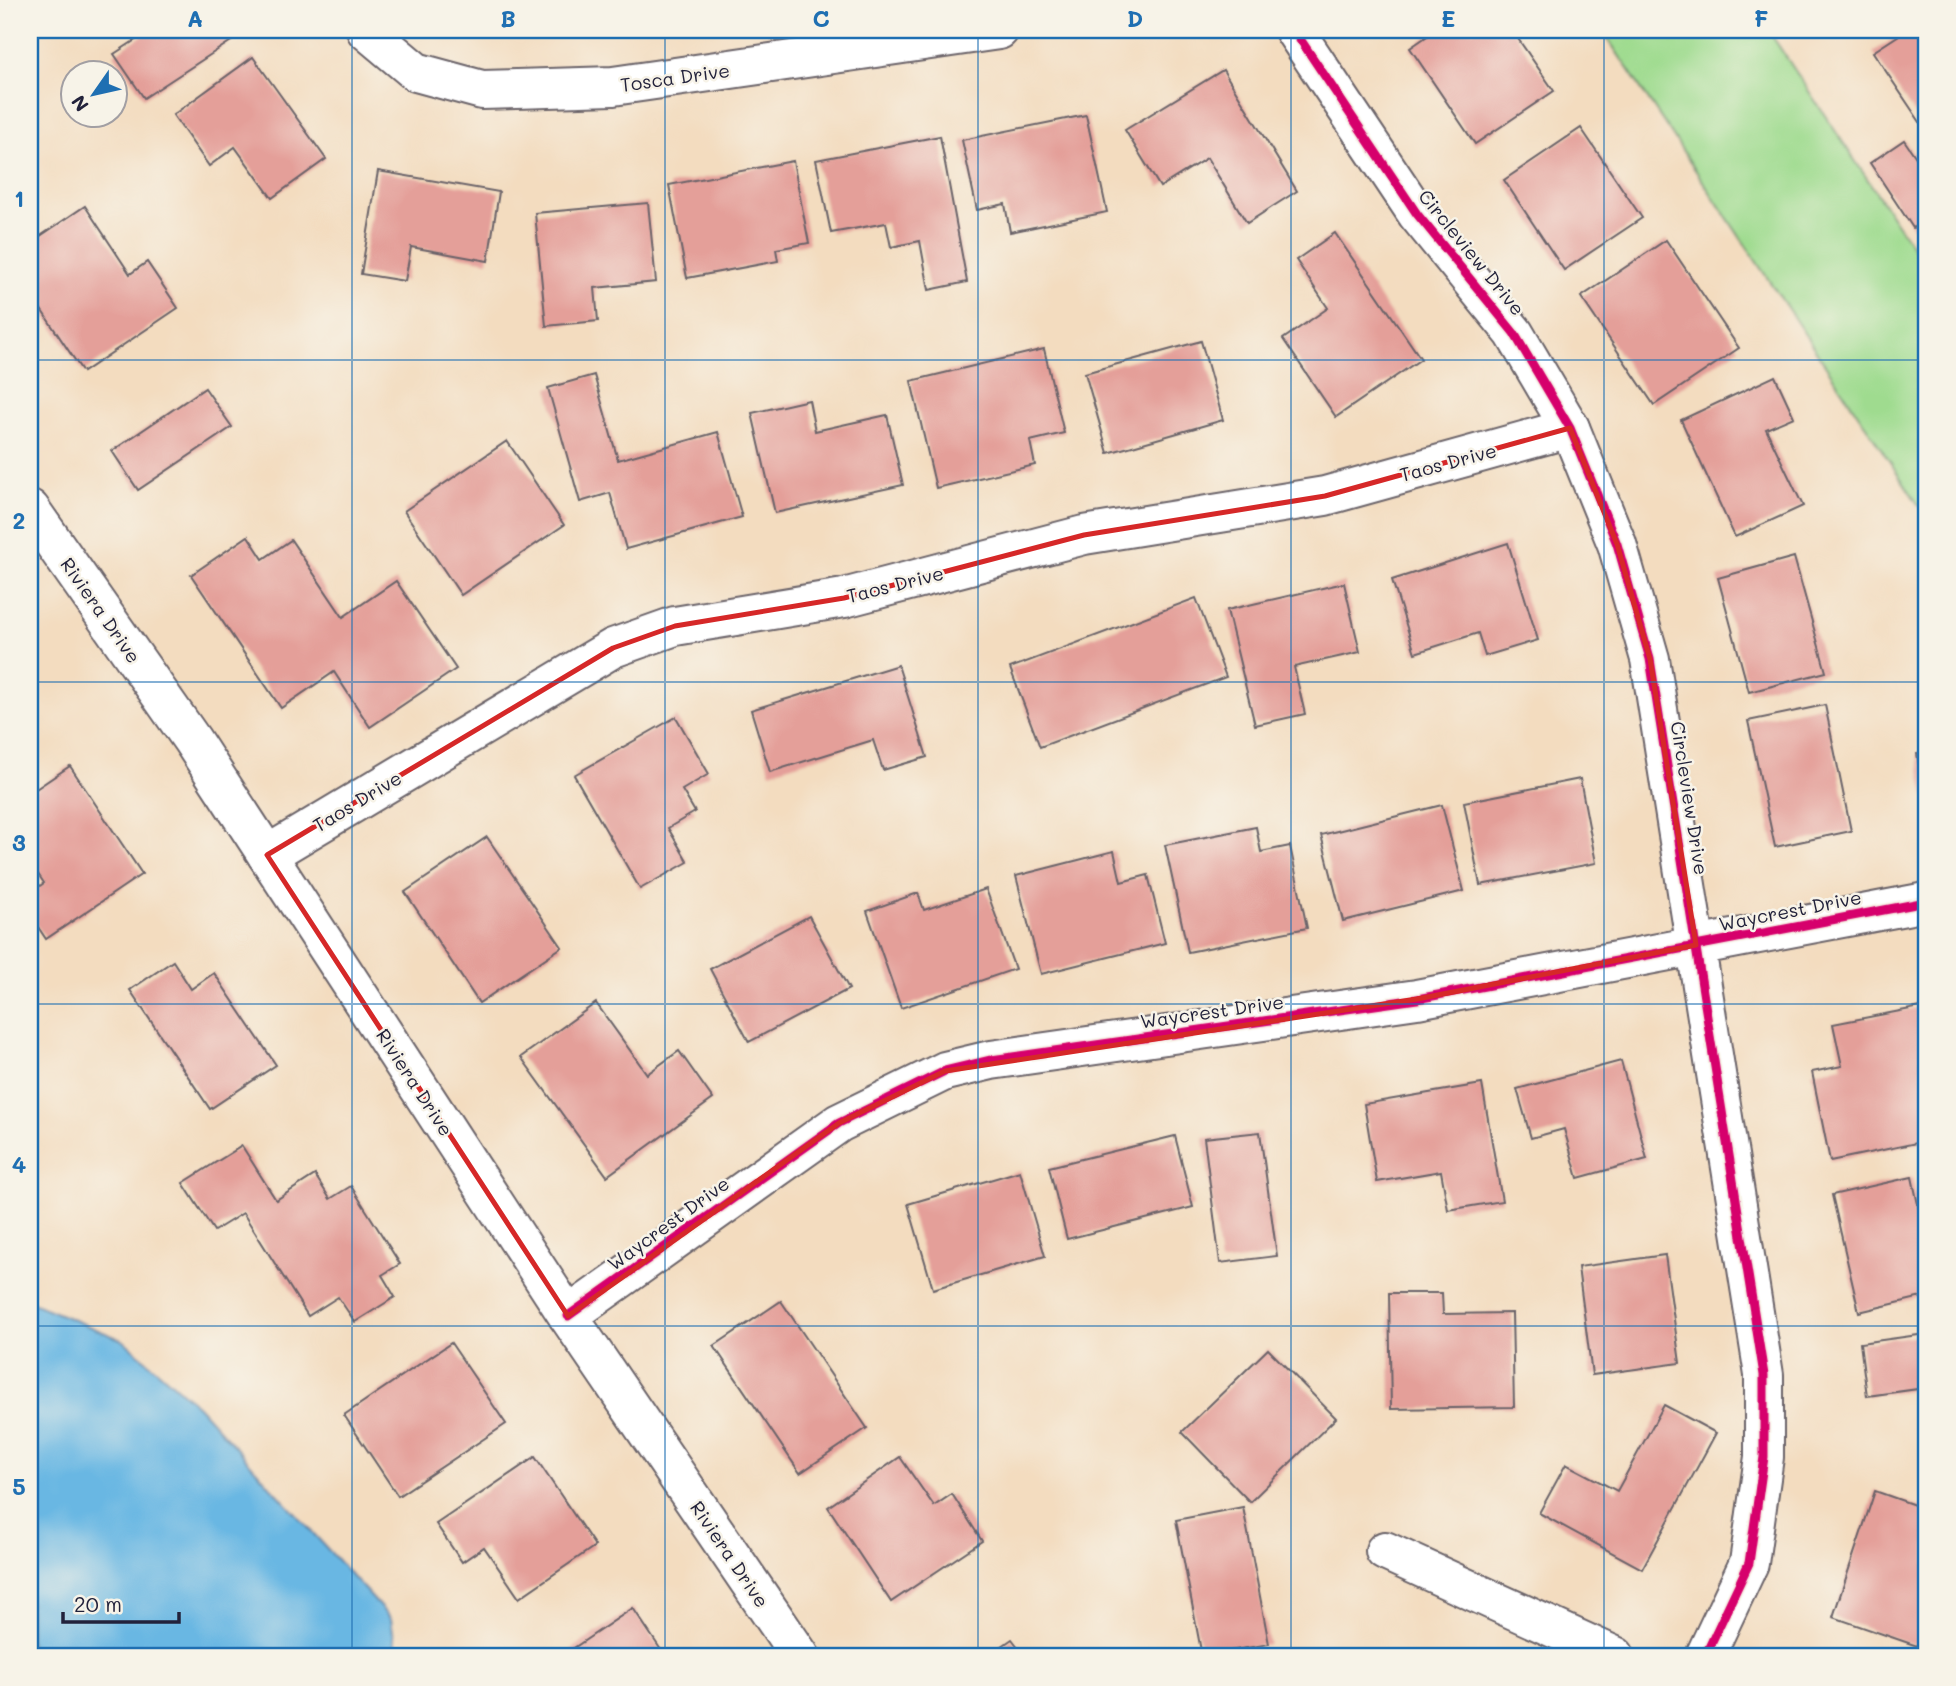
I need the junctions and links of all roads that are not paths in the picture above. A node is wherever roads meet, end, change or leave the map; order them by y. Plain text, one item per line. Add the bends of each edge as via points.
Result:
1 (366, 30) edge
2 (999, 30) edge
3 (1294, 30) edge
4 (1570, 428) junction
5 (30, 509) edge
6 (267, 855) junction
7 (1926, 902) edge
8 (1696, 946) junction
9 (568, 1316) junction
10 (1385, 1552) dead end
11 (800, 1656) edge
12 (1615, 1656) edge
13 (1705, 1656) edge

1 - 2 street, Tosca Drive via 416,72 482,90 613,86
3 - 4 street, Circleview Drive via 1417,214 1514,333
4 - 6 street, Taos Drive via 1325,496 1084,535 844,598 675,626 613,648
4 - 8 street, Circleview Drive via 1617,544 1650,659
5 - 6 street, Riviera Drive
6 - 9 street, Riviera Drive
7 - 8 street, Waycrest Drive
8 - 9 street, Waycrest Drive via 1417,999 991,1060 945,1071 839,1123
8 - 13 street, Circleview Drive via 1764,1375 1765,1457 1749,1563
9 - 11 street, Riviera Drive
10 - 12 street

